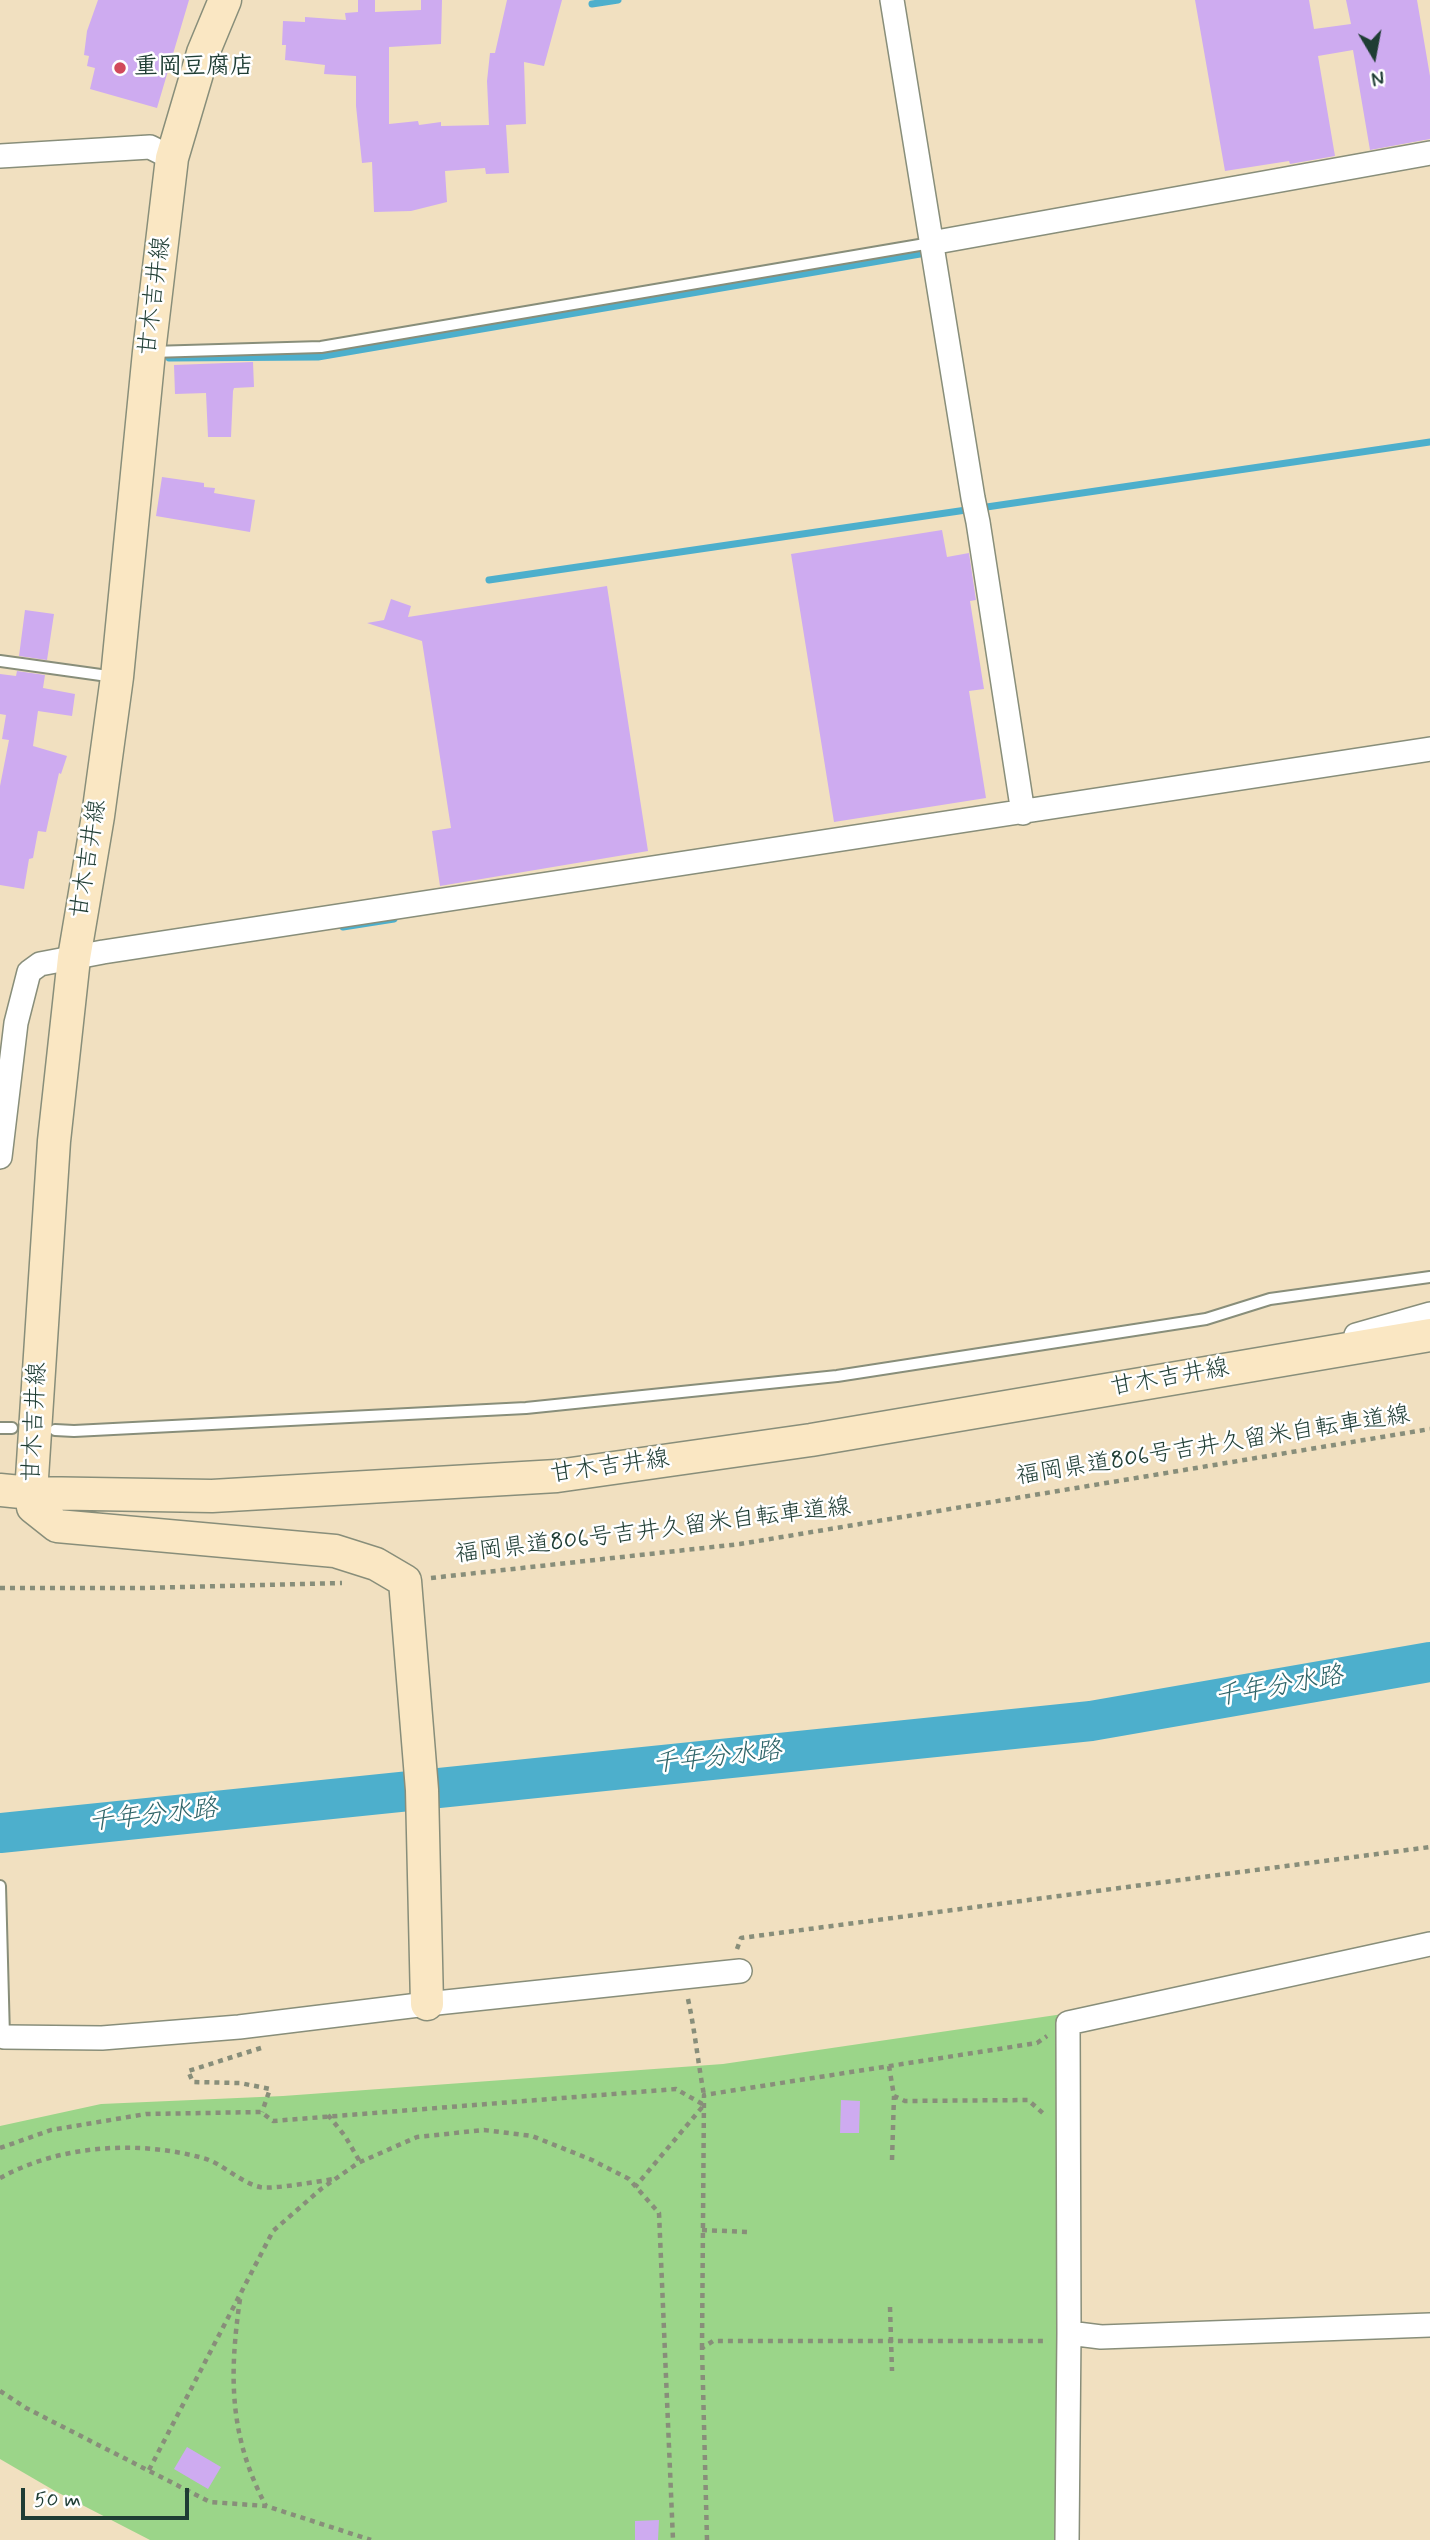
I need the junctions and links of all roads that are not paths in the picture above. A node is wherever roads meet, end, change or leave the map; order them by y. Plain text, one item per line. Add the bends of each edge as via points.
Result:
1 (225, 0) edge
2 (892, 0) edge
3 (1430, 153) edge
4 (0, 156) edge
5 (172, 158) junction
6 (931, 243) junction
7 (149, 352) junction
8 (0, 661) edge
9 (117, 677) junction
10 (1430, 749) edge
11 (1023, 813) junction
12 (74, 958) junction
13 (8, 1022) edge
14 (0, 1157) edge
15 (1430, 1277) edge
16 (1430, 1314) edge
17 (1430, 1335) edge
18 (1340, 1350) junction
19 (0, 1428) edge
20 (12, 1428) dead end
21 (55, 1430) dead end
22 (15, 1492) edge
23 (0, 1886) edge
24 (1430, 1944) edge
25 (734, 1971) road end
26 (427, 2004) junction
27 (4, 2037) joint
28 (1430, 2326) edge
29 (1055, 2336) junction
30 (1067, 2540) edge

1 - 5 main road, 甘木吉井線 via 203,53
2 - 6 street
3 - 6 street
4 - 5 street via 150,147
5 - 7 main road, 甘木吉井線
6 - 7 lane via 321,347
6 - 11 street
7 - 9 main road, 甘木吉井線
8 - 9 lane
9 - 12 main road, 甘木吉井線
10 - 11 street
11 - 12 street
12 - 13 street via 40,964 29,972
12 - 22 main road, 甘木吉井線
13 - 14 street
15 - 21 lane via 1270,1299 1206,1319 837,1376 526,1408
16 - 18 street via 1348,1338
17 - 18 main road, 甘木吉井線
18 - 22 main road, 甘木吉井線 via 811,1440 557,1476 212,1496
19 - 20 lane
22 - 26 main road via 57,1526 335,1552 376,1564 405,1581 422,1790
23 - 27 lane
24 - 29 street via 1068,2022
25 - 26 street
26 - 27 street via 239,2027
28 - 29 street
29 - 30 street

